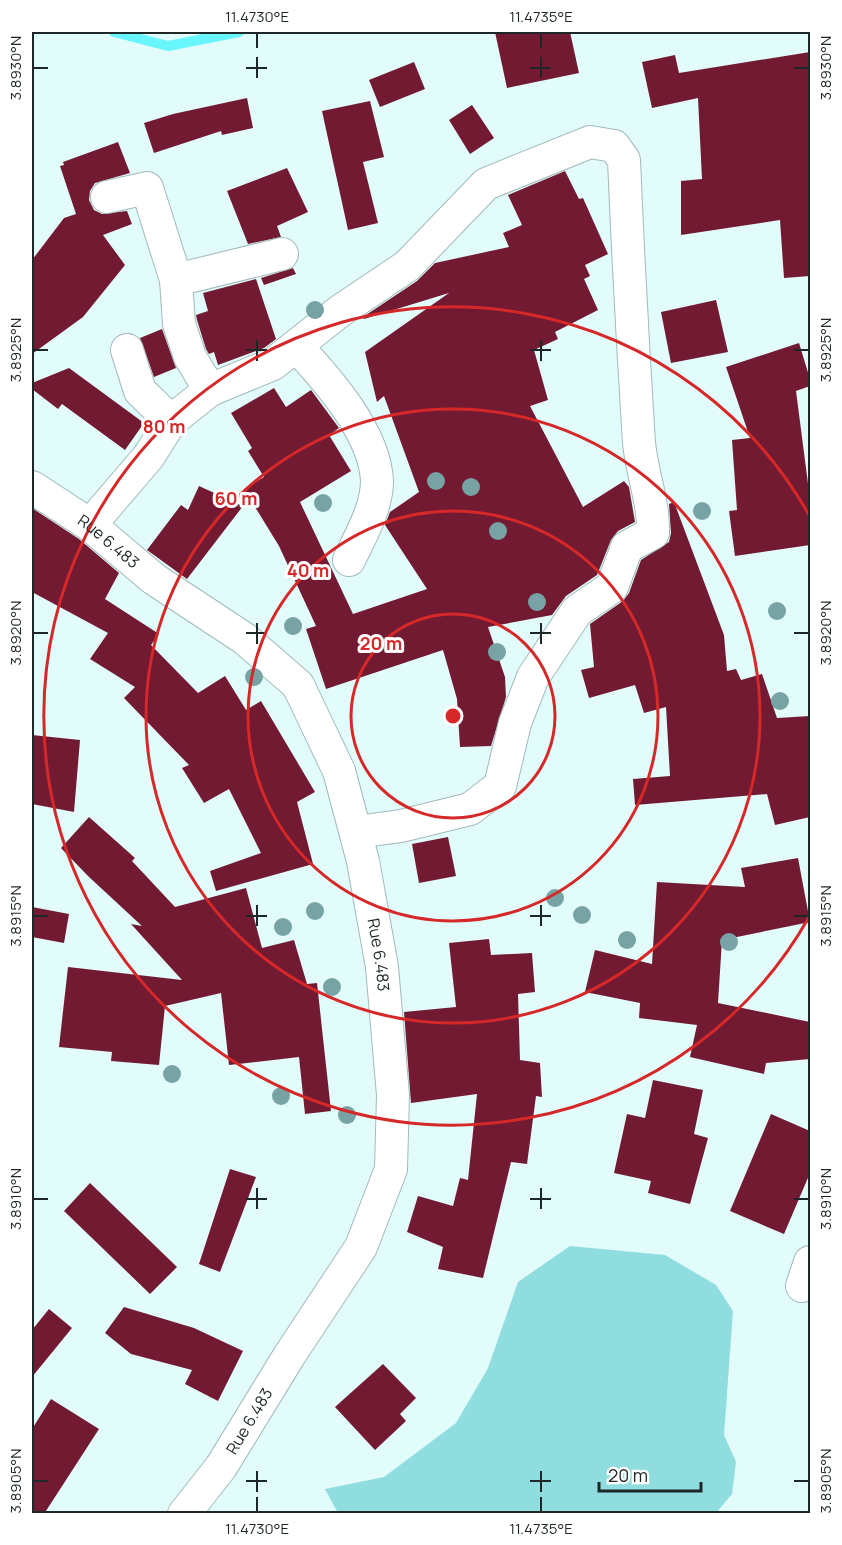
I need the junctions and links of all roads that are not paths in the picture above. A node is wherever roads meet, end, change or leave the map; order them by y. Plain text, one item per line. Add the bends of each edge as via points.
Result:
1 (108, 197) dead end
2 (282, 254) dead end
3 (176, 280) junction
4 (297, 346) junction
5 (127, 350) dead end
6 (210, 390) junction
7 (171, 421) junction
8 (32, 487) edge
9 (90, 525) junction
10 (349, 560) dead end
11 (356, 832) junction
12 (184, 1514) edge

1 - 3 street via 147,188
2 - 3 street
3 - 6 street via 179,324 190,357
4 - 6 street via 273,364
4 - 10 street via 346,405 368,447 377,479 373,504
4 - 11 street via 340,311 407,266 486,184 590,142 614,146 624,160 640,452 654,512 653,533 627,547 612,587 577,611 533,677 515,723 501,786 470,809 401,826
5 - 7 street via 140,391
6 - 7 street
7 - 9 street via 149,456
8 - 9 street, Rue 6.483
9 - 11 street, Rue 6.483 via 154,579 245,639 298,685 339,771
11 - 12 street, Rue 6.483 via 372,905 389,1033 393,1095 391,1169 361,1247 221,1467

